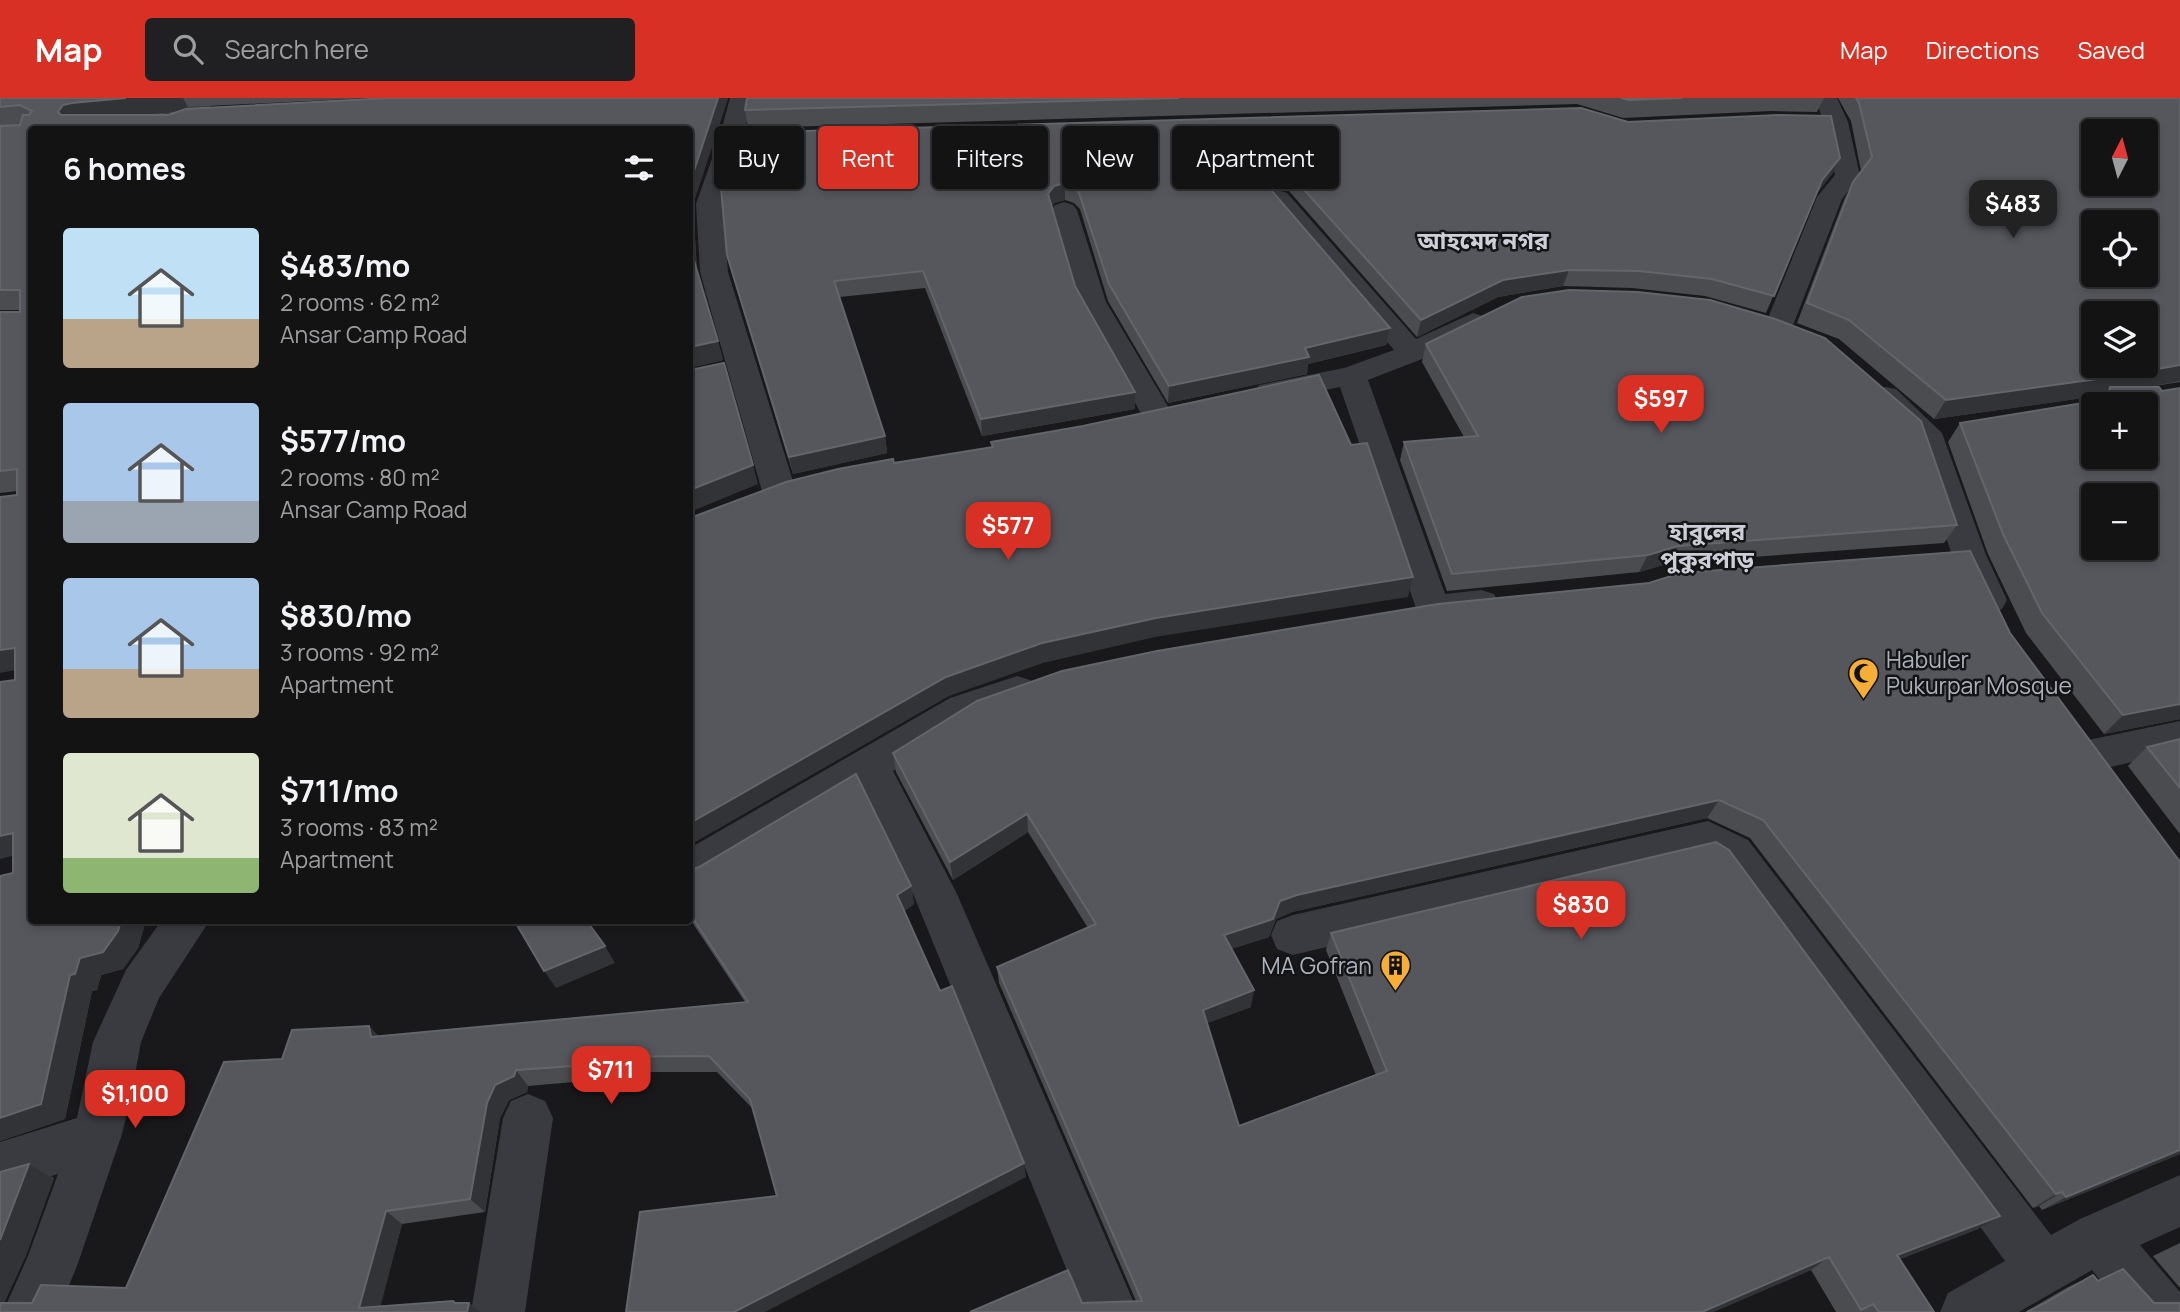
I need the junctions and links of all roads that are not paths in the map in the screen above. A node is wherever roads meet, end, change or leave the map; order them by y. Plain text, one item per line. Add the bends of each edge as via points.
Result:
1 (741, 98) edge
2 (210, 107) edge
3 (1824, 114) edge
4 (178, 123) edge
5 (734, 126) edge
6 (714, 189) edge
7 (1278, 198) edge
8 (1064, 210) edge
9 (1497, 310) edge
10 (1778, 329) edge
11 (1412, 352) junction
12 (1857, 373) edge
13 (1351, 376) junction
14 (1247, 397) edge
15 (1157, 416) edge
16 (779, 492) edge
17 (1515, 600) edge
18 (1432, 608) junction
19 (1393, 614) edge
20 (2003, 629) edge
21 (1046, 679) edge
22 (2070, 724) edge
23 (2180, 736) edge
24 (2093, 755) junction
25 (870, 765) junction
26 (2116, 787) edge
27 (693, 867) edge
28 (185, 924) edge
29 (1293, 935) dead end
30 (528, 1118) dead end
31 (96, 1137) junction
32 (0, 1167) edge
33 (2180, 1200) edge
34 (2098, 1237) junction
35 (2043, 1268) junction
36 (30, 1312) edge
37 (498, 1312) edge
38 (1111, 1312) edge
39 (1966, 1312) edge
40 (2162, 1312) edge

1 - 5 street
2 - 4 street
3 - 10 street via 1848,176 1830,197
6 - 16 street via 709,204 714,272 729,370
7 - 11 street
8 - 15 street via 1092,302
9 - 11 street
11 - 13 street
12 - 20 street via 1939,431 1955,556
13 - 14 street
13 - 18 street
17 - 18 street
18 - 19 street
21 - 25 street via 964,708
22 - 24 street
23 - 24 street
24 - 26 street
25 - 27 street
25 - 38 street via 935,894
28 - 31 street via 142,985 117,1042
29 - 35 street via 1708,839 1733,853
30 - 37 street
31 - 32 street
31 - 36 street
33 - 34 street
34 - 35 street
34 - 40 street
35 - 39 street

